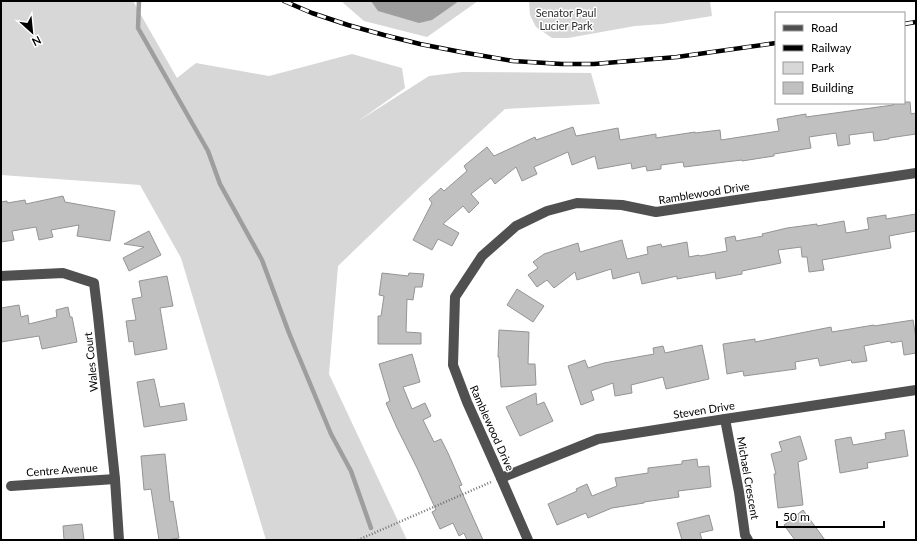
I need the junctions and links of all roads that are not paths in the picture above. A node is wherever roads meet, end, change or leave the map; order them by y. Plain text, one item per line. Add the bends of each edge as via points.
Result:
1 (916, 173) edge
2 (1, 276) edge
3 (916, 390) edge
4 (725, 419) junction
5 (501, 478) junction
6 (115, 479) junction
7 (11, 486) dead end
8 (119, 536) edge
9 (528, 540) edge
10 (748, 540) edge

1 - 5 street, Ramblewood Drive via 656,212 622,205 577,203 547,211 516,226 482,256 455,297 453,365
2 - 6 street, Wales Court via 62,273 94,283
3 - 4 street, Steven Drive
4 - 5 street, Steven Drive via 598,440
4 - 10 street, Michael Crescent via 745,535
5 - 9 street, Ramblewood Drive
6 - 7 street, Centre Avenue
6 - 8 street, Wales Court

